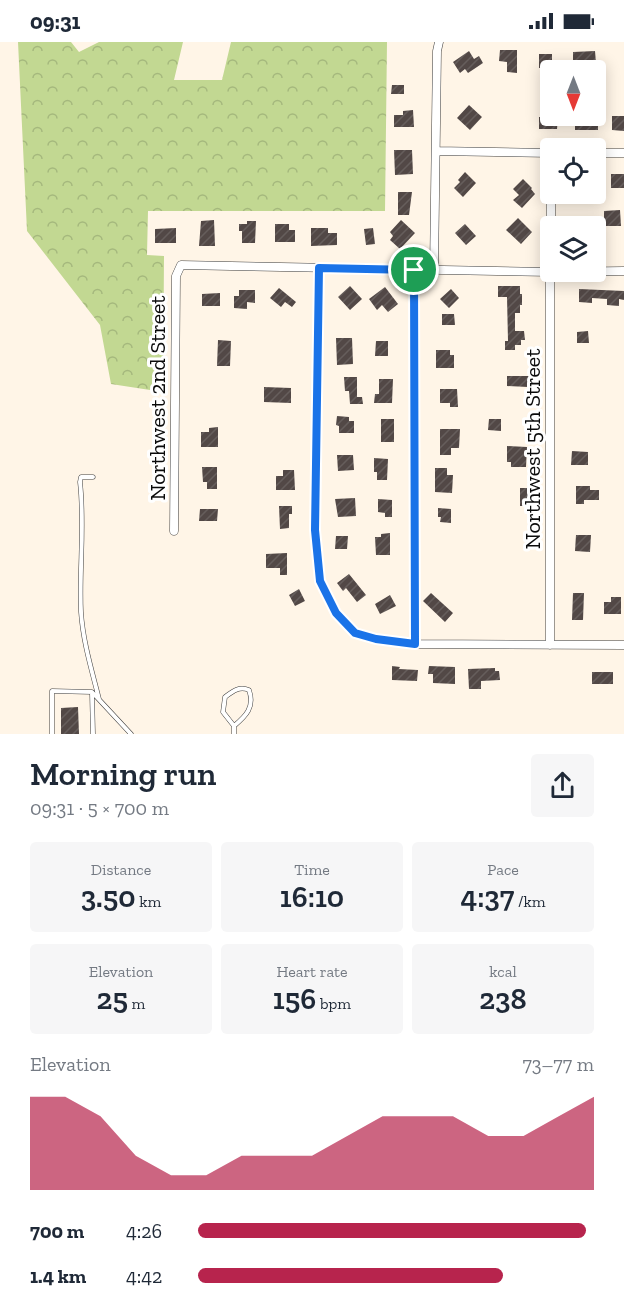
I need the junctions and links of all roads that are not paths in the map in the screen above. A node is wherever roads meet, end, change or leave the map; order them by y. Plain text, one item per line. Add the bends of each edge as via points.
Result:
1 (439, 42) edge
2 (436, 151) junction
3 (540, 153) edge
4 (606, 153) edge
5 (624, 153) edge
6 (319, 268) junction
7 (414, 270) junction
8 (434, 270) junction
9 (540, 272) edge
10 (606, 272) edge
11 (624, 272) edge
12 (550, 282) edge
13 (93, 477) dead end
14 (174, 531) dead end
15 (415, 644) junction
16 (550, 645) junction
17 (624, 645) edge
18 (92, 692) junction
19 (99, 699) junction
20 (234, 726) junction
21 (52, 734) edge
22 (93, 734) edge
23 (130, 734) edge
24 (234, 734) edge

1 - 2 street
2 - 3 street
2 - 8 street
4 - 5 street
6 - 7 street
6 - 14 street, Northwest 2nd Street via 181,265 176,276
6 - 15 street via 315,530 320,581 336,613 355,633
7 - 8 street
7 - 15 street
8 - 9 street
10 - 11 street
12 - 16 street, Northwest 5th Street
13 - 19 lane via 81,477 80,482 81,612
15 - 16 street
16 - 17 street
18 - 19 lane
18 - 21 lane via 52,691
18 - 22 lane
19 - 23 lane
20 - 20 lane via 248,714 252,699 249,690 243,688 225,697 223,712
20 - 24 lane

